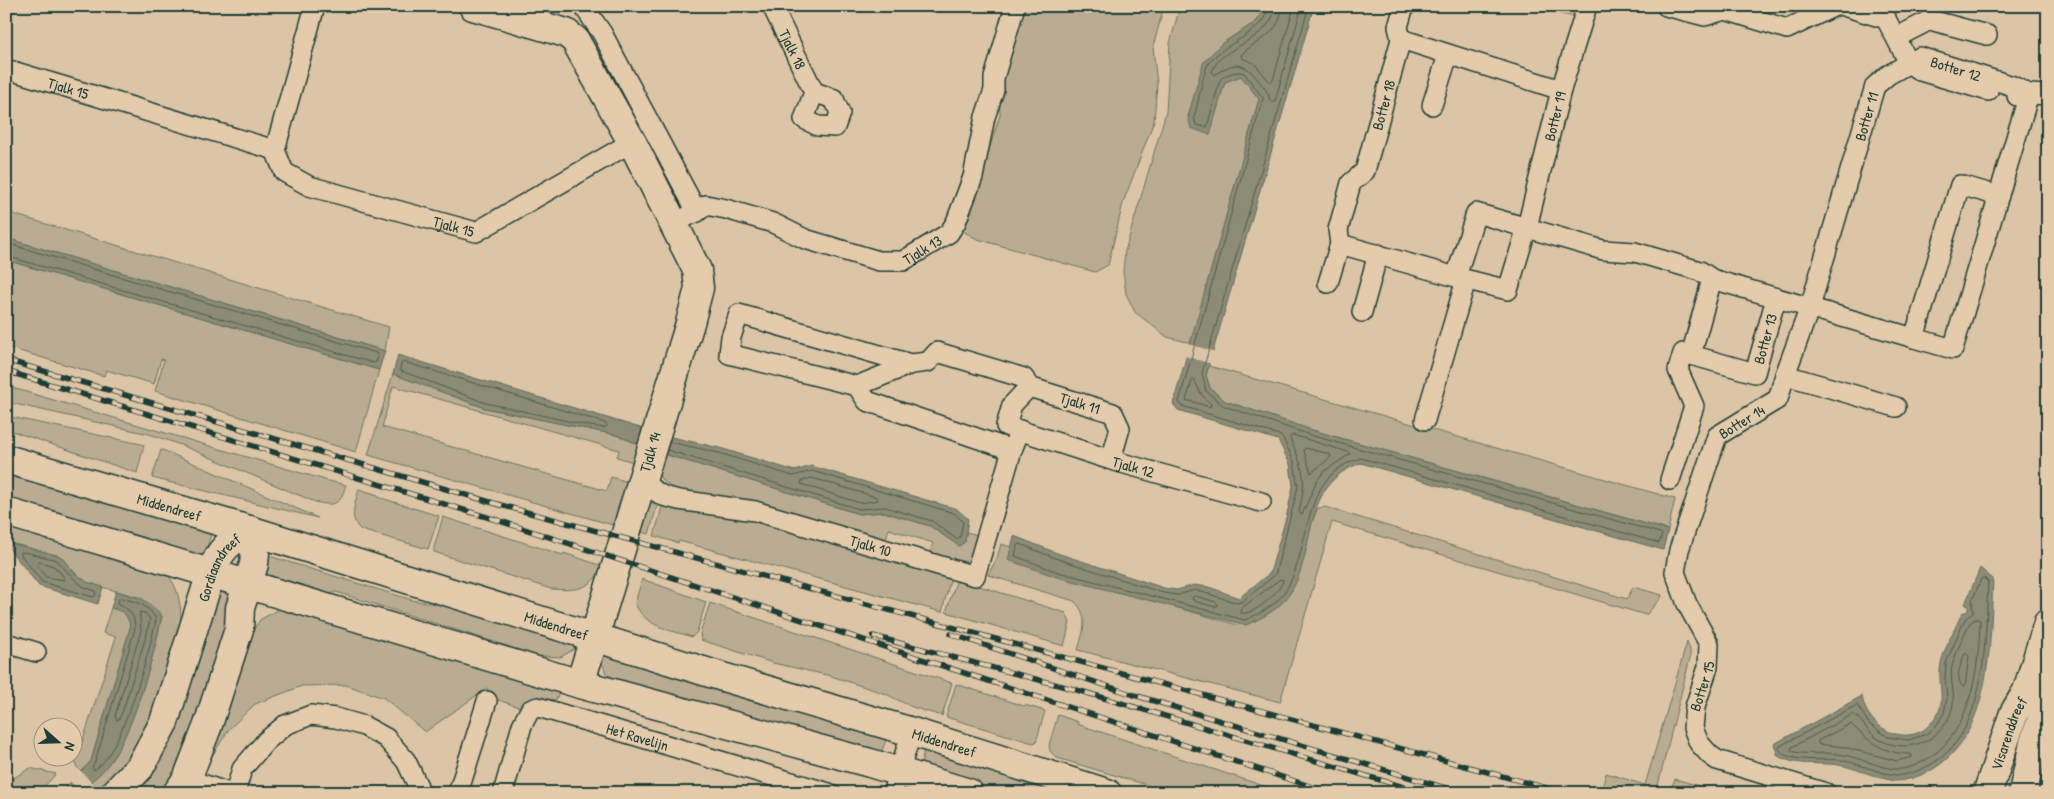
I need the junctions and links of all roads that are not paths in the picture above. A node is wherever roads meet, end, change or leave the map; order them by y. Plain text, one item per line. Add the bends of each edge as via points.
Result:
1 (315, 6) edge
2 (473, 6) edge
3 (772, 6) edge
4 (1015, 6) edge
5 (1404, 6) edge
6 (1587, 6) edge
7 (1666, 6) edge
8 (1834, 6) edge
9 (1843, 6) edge
10 (583, 8) edge
11 (566, 33) junction
12 (1987, 35) dead end
13 (1896, 37) junction
14 (1401, 39) junction
15 (1448, 55) junction
16 (1909, 63) junction
17 (6, 69) edge
18 (1561, 90) junction
19 (814, 92) dead end
20 (2039, 95) edge
21 (1432, 105) dead end
22 (632, 142) junction
23 (275, 150) junction
24 (1999, 196) junction
25 (697, 212) junction
26 (672, 224) junction
27 (1527, 227) junction
28 (1340, 244) junction
29 (1378, 254) junction
30 (1461, 278) junction
31 (1712, 280) junction
32 (1328, 283) dead end
33 (1776, 298) junction
34 (1810, 308) junction
35 (1362, 312) dead end
36 (1914, 338) junction
37 (1691, 355) junction
38 (911, 364) junction
39 (1785, 375) junction
40 (857, 386) junction
41 (1029, 387) junction
42 (1896, 407) dead end
43 (1425, 420) dead end
44 (1013, 428) junction
45 (1012, 450) junction
46 (6, 458) edge
47 (1111, 460) junction
48 (1670, 480) dead end
49 (641, 482) junction
50 (1695, 501) joint
51 (1261, 502) dead end
52 (6, 512) edge
53 (249, 530) junction
54 (162, 557) junction
55 (212, 573) junction
56 (248, 584) junction
57 (298, 599) junction
58 (196, 622) junction
59 (2048, 623) edge
60 (239, 629) junction
61 (595, 637) junction
62 (6, 643) edge
63 (36, 652) dead end
64 (580, 684) junction
65 (487, 701) dead end
66 (2048, 701) edge
67 (912, 732) junction
68 (896, 782) edge
69 (182, 786) edge
70 (1984, 790) edge
71 (115, 793) edge
72 (229, 793) edge
73 (235, 793) edge
74 (418, 793) edge
75 (458, 793) edge
76 (503, 793) edge
77 (829, 793) edge
78 (969, 793) edge
79 (1107, 793) edge
80 (1826, 793) edge
81 (2023, 793) edge

1 - 23 street
2 - 11 main road
3 - 19 street, Tjalk 18
4 - 25 street, Tjalk 13 via 994,78 973,177 949,233 903,261 879,262 726,209 706,205
5 - 14 street, Botter 18 via 1398,27
6 - 18 street, Botter 19
7 - 8 street via 1705,16 1725,10 1787,29
9 - 13 street, Botter 12 via 1886,19
10 - 11 street
10 - 25 street via 602,33
11 - 22 main road, Tjalk 14 via 575,40
12 - 13 street via 1930,20
13 - 16 street, Botter 12
14 - 15 street
14 - 28 street, Botter 18 via 1365,171 1351,183 1338,230
15 - 18 street
15 - 21 street
16 - 20 street, Botter 12 via 1920,57
16 - 34 street, Botter 11 via 1875,86
17 - 23 street, Tjalk 15
18 - 27 street, Botter 19
20 - 24 street
22 - 23 street, Tjalk 15 via 476,232 309,186 284,172
22 - 26 main road, Tjalk 14
24 - 36 street via 1960,185
24 - 36 street via 1953,350
25 - 26 street
26 - 49 main road, Tjalk 14 via 697,270 699,288
27 - 30 street, Botter 19 via 1508,290
27 - 30 street via 1476,213
27 - 31 street, Botter 13 via 1612,251 1635,252 1700,271
28 - 29 street, Botter 19
28 - 32 street
29 - 30 street, Botter 19
29 - 35 street
30 - 43 street
31 - 33 street, Botter 13
31 - 37 street
33 - 34 street, Botter 13
33 - 37 street, Botter 13 via 1755,373
34 - 36 street
34 - 39 street, Botter 14
37 - 48 street via 1684,353 1678,370 1694,406
38 - 40 street
38 - 40 street via 739,314 728,336 729,354
38 - 41 street, Tjalk 11 via 928,362 937,352 1024,378
39 - 42 street
39 - 50 street, Botter 14 via 1778,399 1717,436
40 - 45 street via 867,401
41 - 44 street via 1012,405
41 - 47 street, Tjalk 11 via 1113,413 1120,428
44 - 45 street, Tjalk 10
44 - 47 street, Tjalk 12
45 - 49 street, Tjalk 10 via 975,576 755,510 663,496
46 - 53 main road, Middendreef
47 - 51 street, Tjalk 12
49 - 61 main road, Tjalk 14
50 - 80 street, Botter 15 via 1675,572 1687,604 1709,644 1708,666 1693,714 1695,735 1705,750 1718,760
52 - 54 main road
53 - 55 main road, Gordiaandreef via 226,545
53 - 56 main road, Gordiaandreef via 255,553
53 - 61 main road, Middendreef
54 - 55 main road
54 - 58 main road, Gordiaandreef via 175,569 186,588
55 - 56 main road
55 - 58 main road, Gordiaandreef
56 - 57 main road
56 - 60 main road, Gordiaandreef via 240,608
57 - 60 main road via 269,605
57 - 64 main road
58 - 71 main road, Gordiaandreef via 164,722 140,767
59 - 70 main road, Visarenddreef via 2027,691 2014,713
60 - 69 main road, Gordiaandreef via 208,725
61 - 64 main road, Tjalk 14
61 - 67 main road, Middendreef
62 - 63 street
64 - 68 main road
65 - 75 street
66 - 81 main road, Visarenddreef
67 - 68 street
67 - 79 main road, Middendreef
68 - 78 main road
69 - 72 street
70 - 81 main road via 2000,785
73 - 74 street via 242,769 266,741 285,724 311,715 364,726 386,738 406,761
76 - 77 street, Het Ravelijn via 522,725 530,710 538,707

